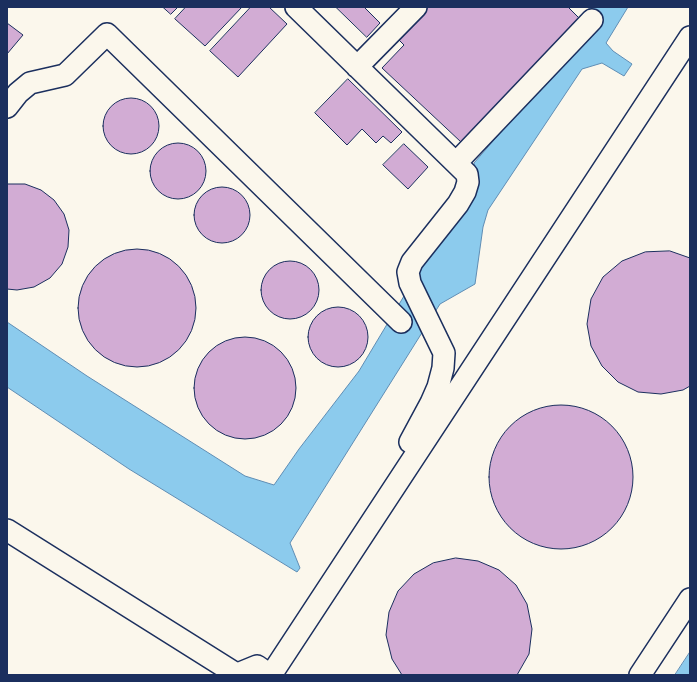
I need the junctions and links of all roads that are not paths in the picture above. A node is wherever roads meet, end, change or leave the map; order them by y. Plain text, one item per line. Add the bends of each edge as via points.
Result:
1 (296, 7) edge
2 (416, 7) edge
3 (592, 20) dead end
4 (690, 37) edge
5 (357, 67) junction
6 (7, 107) edge
7 (456, 163) junction
8 (401, 322) dead end
9 (407, 469) junction
10 (7, 530) edge
11 (690, 599) edge
12 (235, 675) edge
13 (271, 675) edge
14 (640, 675) edge

1 - 5 street
2 - 5 street
3 - 7 street
4 - 9 street
5 - 7 street
6 - 8 street via 18,93 30,84 65,75 107,34
7 - 9 street via 467,174 465,192 412,262 408,272 410,283 444,353 438,387 404,457
9 - 13 street
10 - 12 street
11 - 14 street
12 - 13 street via 257,666

